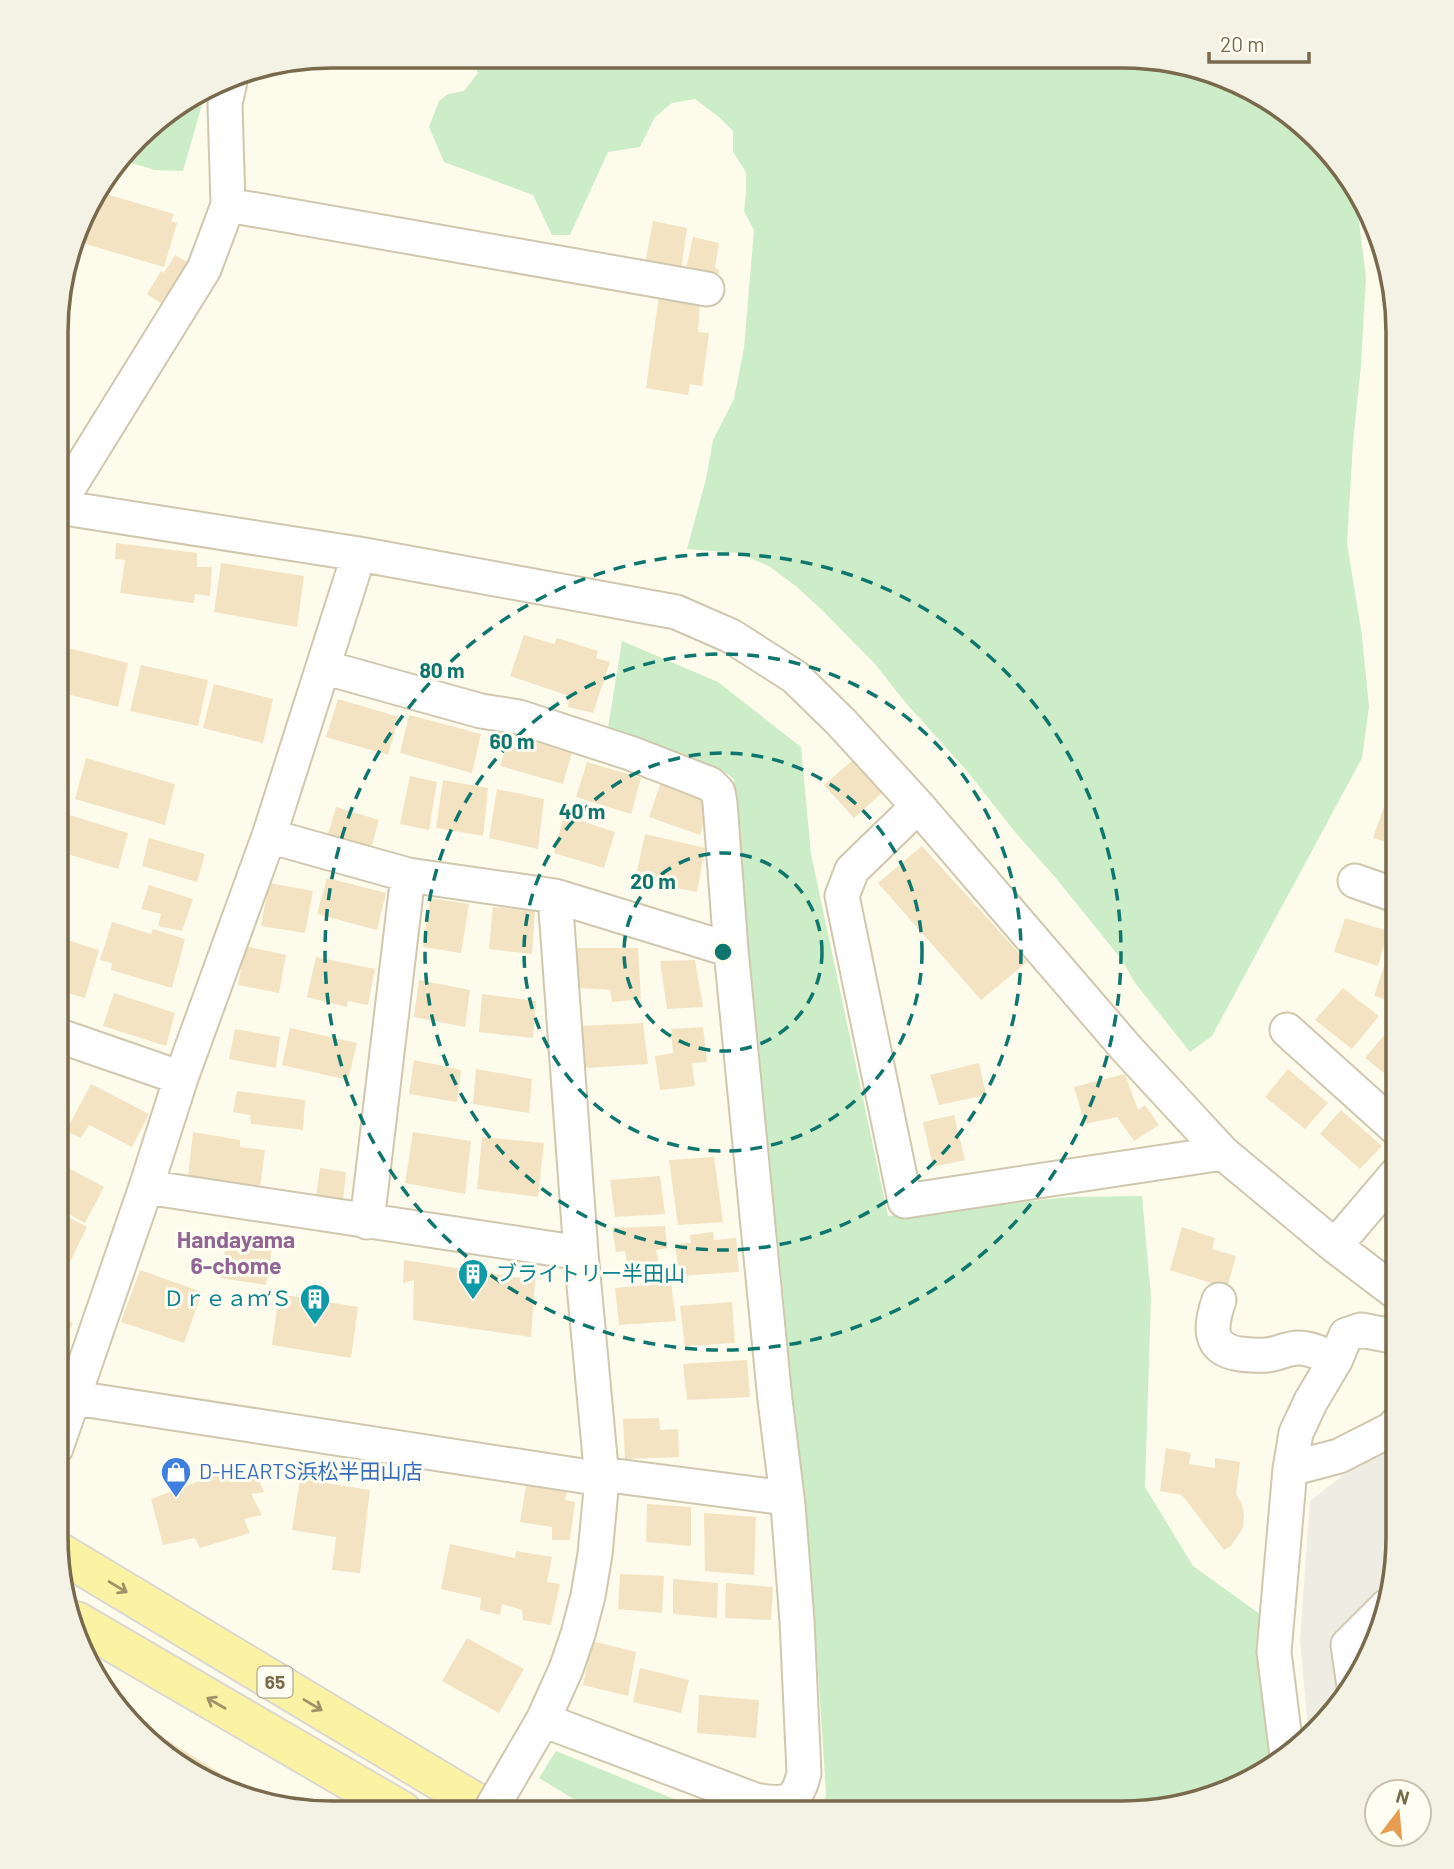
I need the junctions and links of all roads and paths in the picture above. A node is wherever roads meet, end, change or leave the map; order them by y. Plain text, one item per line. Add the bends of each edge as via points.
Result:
1 (228, 89) edge
2 (228, 205) junction
3 (707, 289) dead end
4 (68, 490) edge
5 (68, 508) edge
6 (359, 554) junction
7 (323, 667) junction
8 (918, 806) junction
9 (269, 836) junction
10 (408, 875) junction
11 (1355, 881) dead end
12 (1386, 892) edge
13 (555, 896) junction
14 (731, 950) junction
15 (1287, 1030) dead end
16 (68, 1039) edge
17 (181, 1078) junction
18 (1386, 1119) edge
19 (1223, 1153) junction
20 (1386, 1186) edge
21 (146, 1187) junction
22 (367, 1222) junction
23 (1335, 1246) junction
24 (581, 1253) junction
25 (1386, 1285) edge
26 (1219, 1300) dead end
27 (1386, 1335) edge
28 (1336, 1359) junction
29 (75, 1398) junction
30 (68, 1416) edge
31 (1386, 1432) edge
32 (1290, 1469) junction
33 (602, 1476) junction
34 (786, 1498) junction
35 (69, 1558) edge
36 (1372, 1621) edge
37 (83, 1625) edge
38 (1351, 1667) edge
39 (544, 1720) junction
40 (1285, 1744) edge
41 (385, 1801) edge
42 (473, 1801) edge
43 (496, 1801) edge
44 (765, 1801) edge
45 (788, 1801) edge

1 - 2 street
2 - 3 street
2 - 4 street via 204,269
5 - 6 street
6 - 7 street
6 - 8 street via 676,612 731,636 795,677
7 - 9 street
7 - 14 street via 481,711 519,717 710,784 720,803
8 - 19 street
8 - 19 street via 852,870 842,896 905,1201
9 - 10 street
9 - 17 street
10 - 13 street
10 - 22 street
11 - 12 street
13 - 14 street
13 - 24 street
14 - 34 street
15 - 18 street
16 - 17 street
17 - 21 street
19 - 23 street
20 - 23 street
21 - 22 street
21 - 29 street
22 - 24 street
23 - 25 street
24 - 33 street
26 - 28 street via 1213,1333 1218,1345 1229,1352 1252,1356 1302,1348
27 - 28 street via 1361,1330 1346,1335
28 - 32 street via 1296,1433
29 - 30 street
29 - 33 street
31 - 32 street via 1339,1456
32 - 40 street via 1274,1652
33 - 34 street
33 - 39 street via 594,1554 578,1634
34 - 45 street via 804,1773 802,1786
35 -> 42 main road, 65
36 - 38 street via 1348,1645
41 -> 37 main road, 65
39 - 43 street, bridge
39 - 44 street

